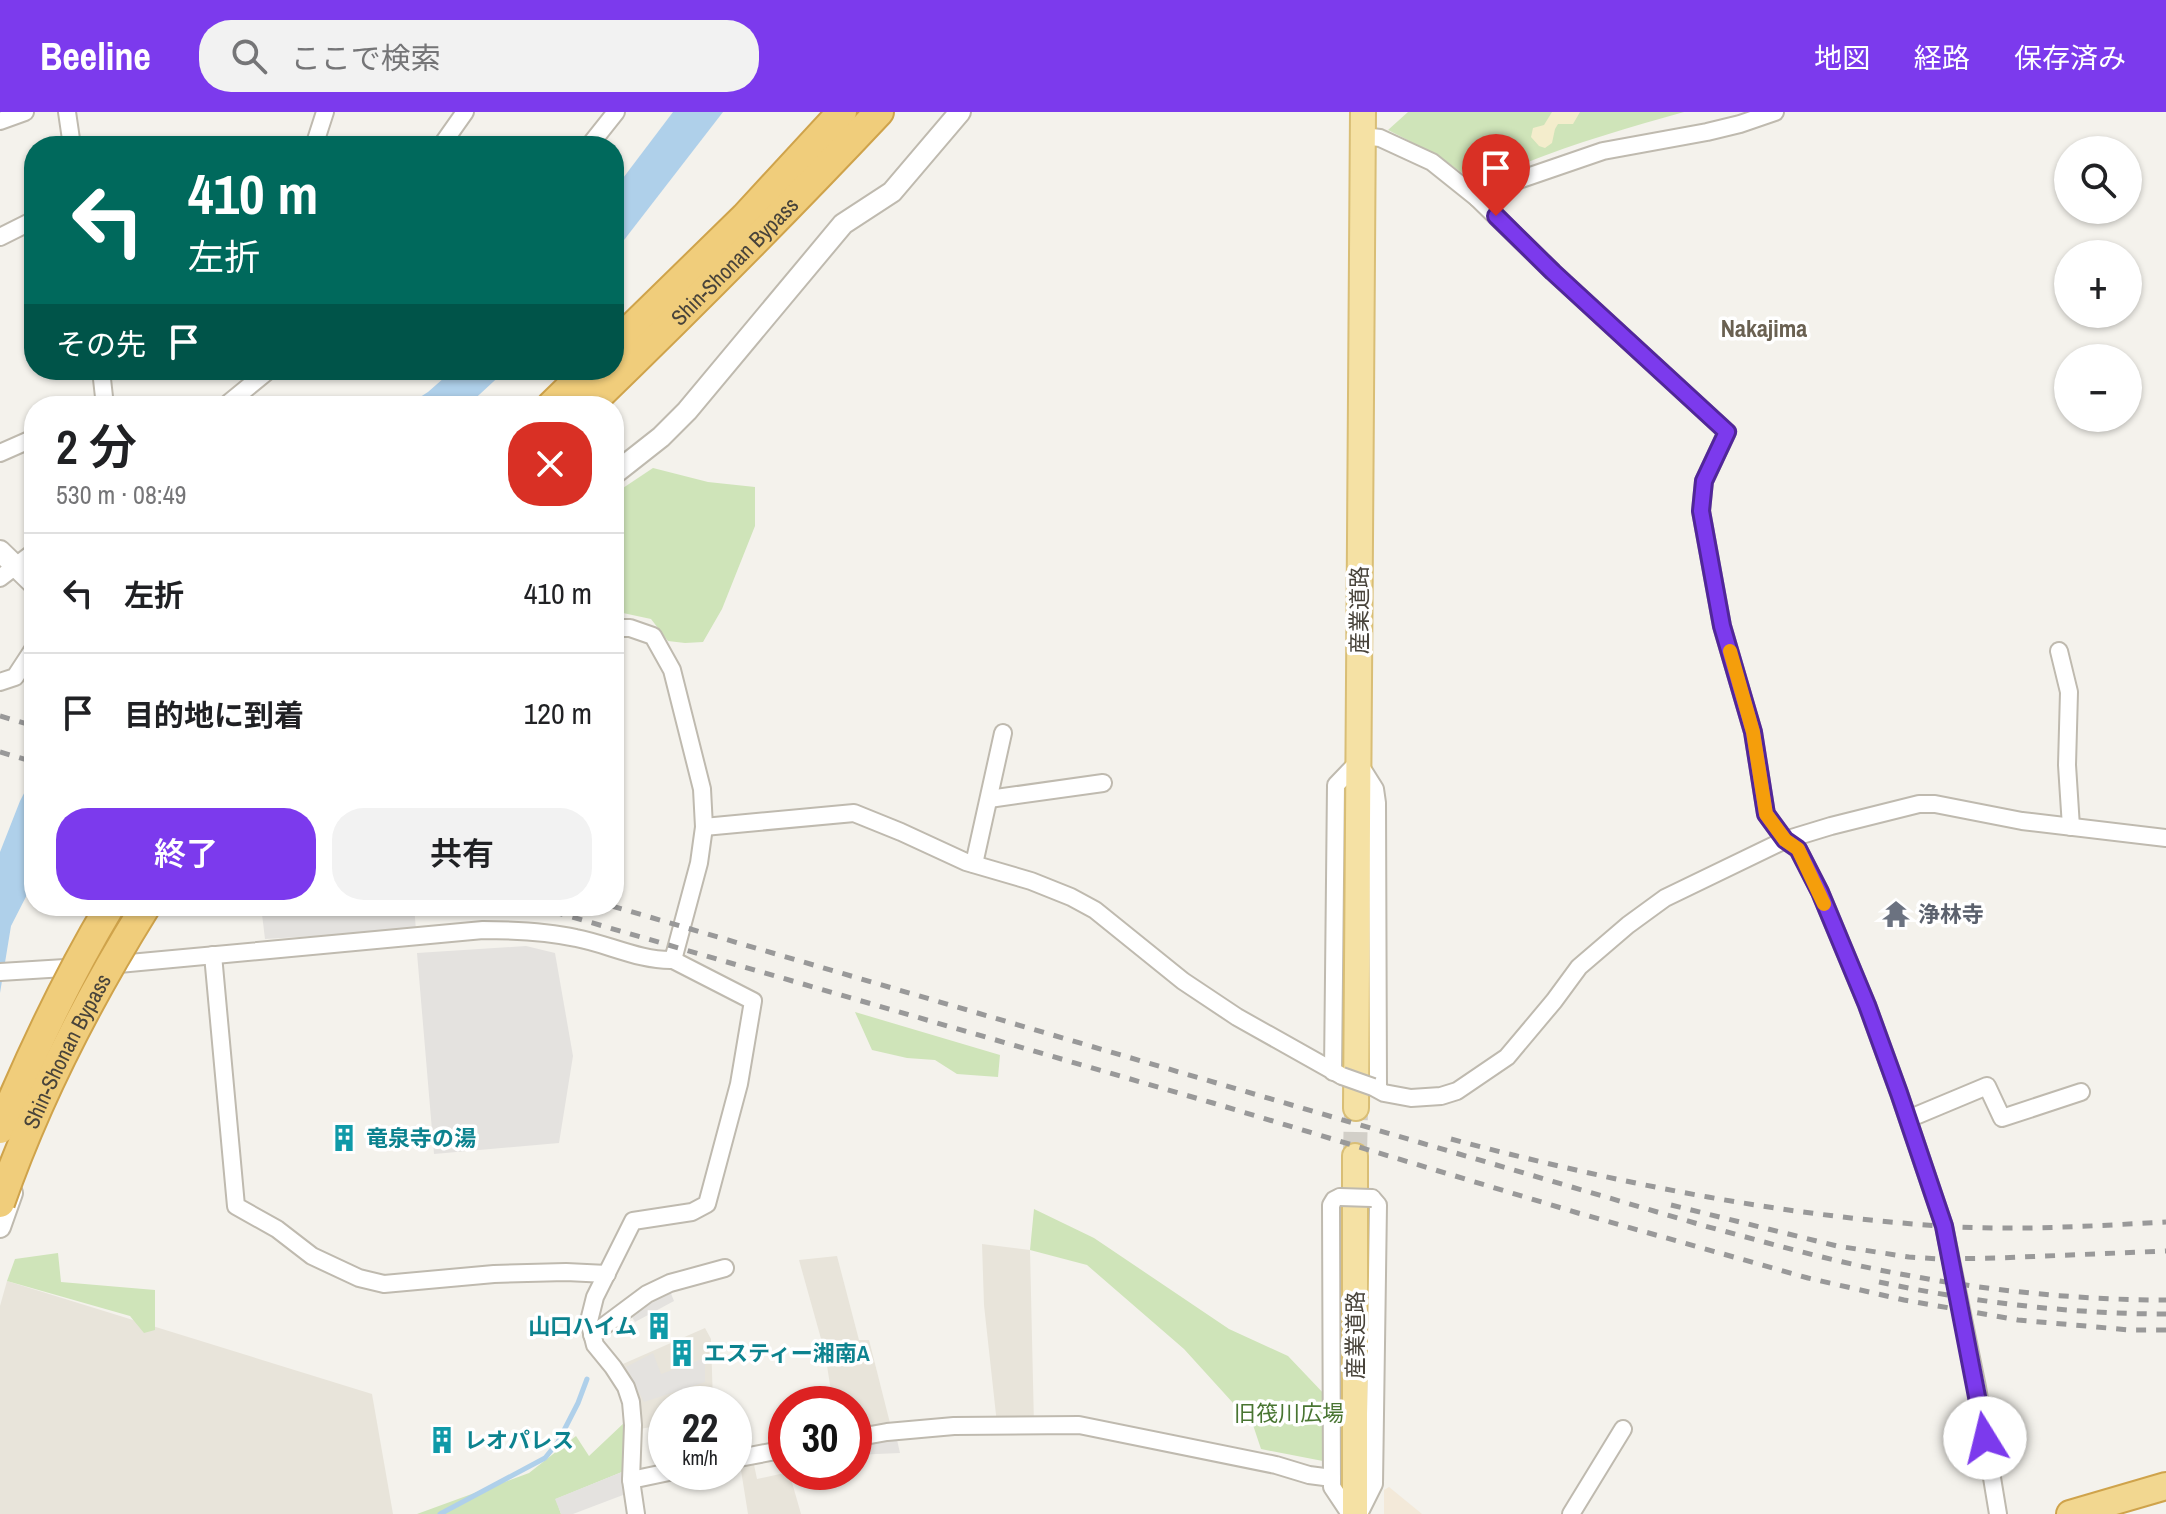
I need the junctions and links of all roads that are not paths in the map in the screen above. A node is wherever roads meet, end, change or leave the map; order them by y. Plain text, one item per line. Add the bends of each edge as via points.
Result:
1 (25, 112) edge
2 (67, 112) edge
3 (325, 112) edge
4 (465, 112) edge
5 (616, 112) edge
6 (842, 112) edge
7 (879, 112) edge
8 (960, 112) edge
9 (1775, 112) edge
10 (0, 121) edge
11 (1363, 124) edge
12 (71, 136) edge
13 (317, 136) edge
14 (448, 136) edge
15 (597, 136) edge
16 (1477, 198) junction
17 (24, 225) edge
18 (0, 237) edge
19 (624, 335) edge
20 (624, 372) edge
21 (257, 380) edge
22 (578, 380) edge
23 (615, 380) edge
24 (237, 396) edge
25 (561, 396) edge
26 (599, 396) edge
27 (24, 442) edge
28 (0, 453) edge
29 (624, 466) edge
30 (0, 551) edge
31 (24, 559) edge
32 (7, 572) edge
33 (624, 628) edge
34 (2059, 651) dead end
35 (24, 663) edge
36 (0, 682) edge
37 (1003, 733) dead end
38 (1358, 762) junction
39 (1103, 783) dead end
40 (989, 799) junction
41 (704, 827) junction
42 (2071, 827) junction
43 (2166, 838) edge
44 (1785, 840) junction
45 (974, 864) junction
46 (104, 916) edge
47 (140, 916) edge
48 (156, 916) edge
49 (213, 955) junction
50 (673, 960) junction
51 (121, 964) junction
52 (0, 972) edge
53 (1337, 1074) junction
54 (1375, 1087) junction
55 (2081, 1092) dead end
56 (1356, 1108) tunnel mouth
57 (1908, 1119) junction
58 (0, 1129) edge
59 (1355, 1156) tunnel mouth
60 (0, 1203) edge
61 (0, 1227) edge
62 (725, 1268) dead end
63 (607, 1274) junction
64 (592, 1335) junction
65 (1623, 1429) dead end
66 (872, 1435) edge
67 (648, 1476) edge
68 (1332, 1478) junction
69 (631, 1480) junction
70 (2166, 1486) edge
71 (636, 1514) edge
72 (1355, 1514) edge
73 (1571, 1514) edge
74 (1998, 1514) edge
75 (2070, 1514) edge

1 - 10 street
2 - 12 street
3 - 13 street
4 - 14 street
5 - 15 street
6 - 19 highway, Shin-Shonan Bypass
7 - 20 highway, Shin-Shonan Bypass
8 - 29 street via 892,192 843,224 687,411
9 - 16 street via 1707,132 1603,151
11 - 16 street via 1380,138 1432,162
11 - 38 main road, 産業道路
16 - 44 street via 1727,432 1704,481 1701,511 1722,626 1753,732 1766,814
17 - 18 street
21 - 24 street
22 - 25 highway
23 - 26 highway, Shin-Shonan Bypass
27 - 28 street
30 - 32 street
31 - 32 street
33 - 41 street via 653,636 672,670 702,789
34 - 42 street via 2069,692
35 - 36 street via 15,677
37 - 40 street
38 - 53 street via 1336,785
38 - 54 street via 1375,789 1377,803
38 - 56 main road, 産業道路
39 - 40 street
40 - 45 street
41 - 45 street via 854,813
41 - 50 street
42 - 43 street
42 - 44 street via 1919,804
44 - 54 street via 1665,898 1628,925 1579,967 1507,1057 1457,1091 1411,1098
44 - 57 street via 1798,849 1820,892
45 - 53 street via 1031,881 1095,910 1183,981
46 - 58 highway, Shin-Shonan Bypass, bridge via 32,1053
47 - 60 highway, Shin-Shonan Bypass, bridge via 69,1045
48 - 51 street
49 - 50 street via 509,930 577,938
49 - 51 street
49 - 63 street via 236,1206 312,1256 384,1284 494,1274
50 - 63 street via 753,1001 739,1084 707,1204 692,1212 633,1221
51 - 52 street
51 - 61 street via 29,1152
53 - 54 street, bridge
55 - 57 street via 2002,1118 1987,1086
57 - 74 street via 1944,1226
59 - 72 main road, 産業道路
62 - 64 street via 647,1294
63 - 64 street via 589,1321
64 - 69 street via 631,1402
65 - 73 street
66 - 68 street via 954,1426 1079,1425
67 - 69 street
68 - 72 street via 1332,1487
68 - 72 street, bridge via 1331,1205 1340,1197 1372,1198 1378,1205 1374,1484
69 - 71 street
70 - 75 highway

